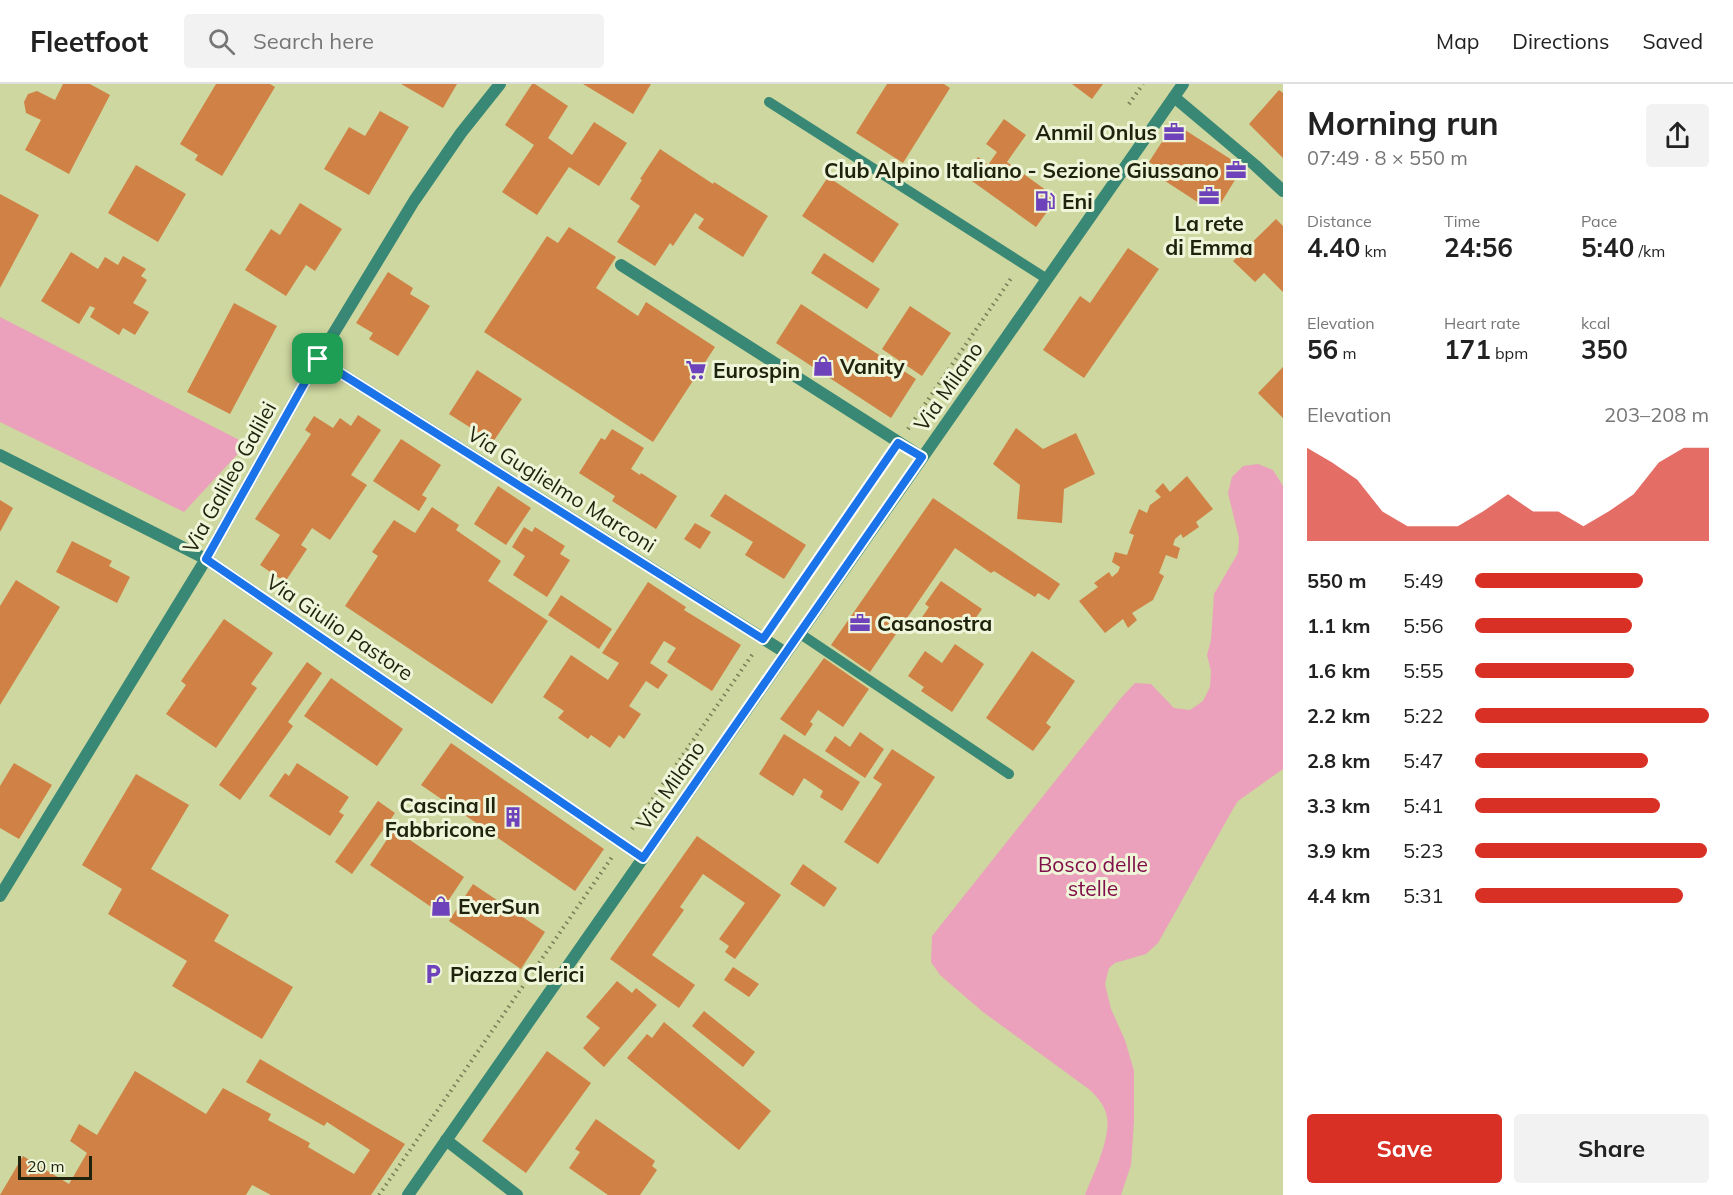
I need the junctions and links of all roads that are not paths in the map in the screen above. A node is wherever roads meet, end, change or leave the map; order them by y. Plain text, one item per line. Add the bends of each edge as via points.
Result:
1 (500, 84) edge
2 (1183, 84) edge
3 (1174, 97) junction
4 (770, 102) dead end
5 (1283, 191) edge
6 (621, 265) dead end
7 (1047, 279) junction
8 (318, 359) junction
9 (0, 456) edge
10 (922, 457) junction
11 (206, 559) junction
12 (799, 633) junction
13 (786, 653) junction
14 (1010, 774) dead end
15 (643, 858) junction
16 (0, 896) edge
17 (446, 1140) junction
18 (408, 1195) edge
19 (518, 1195) edge

1 - 8 street, Via Galileo Galilei via 419,193
2 - 3 street, Via Milano
3 - 5 street
3 - 7 street, Via Milano
4 - 7 lane
6 - 10 street
7 - 10 street, Via Milano
8 - 11 street, Via Galileo Galilei
8 - 13 street, Via Guglielmo Marconi
9 - 11 street, Via Giulio Pastore
10 - 12 street, Via Milano
11 - 15 street, Via Giulio Pastore
11 - 16 street, Via Galileo Galilei
12 - 13 street, Via Milano
12 - 14 lane
13 - 15 street, Via Milano
15 - 17 street, Via Milano
17 - 18 street, Via Milano
17 - 19 street

